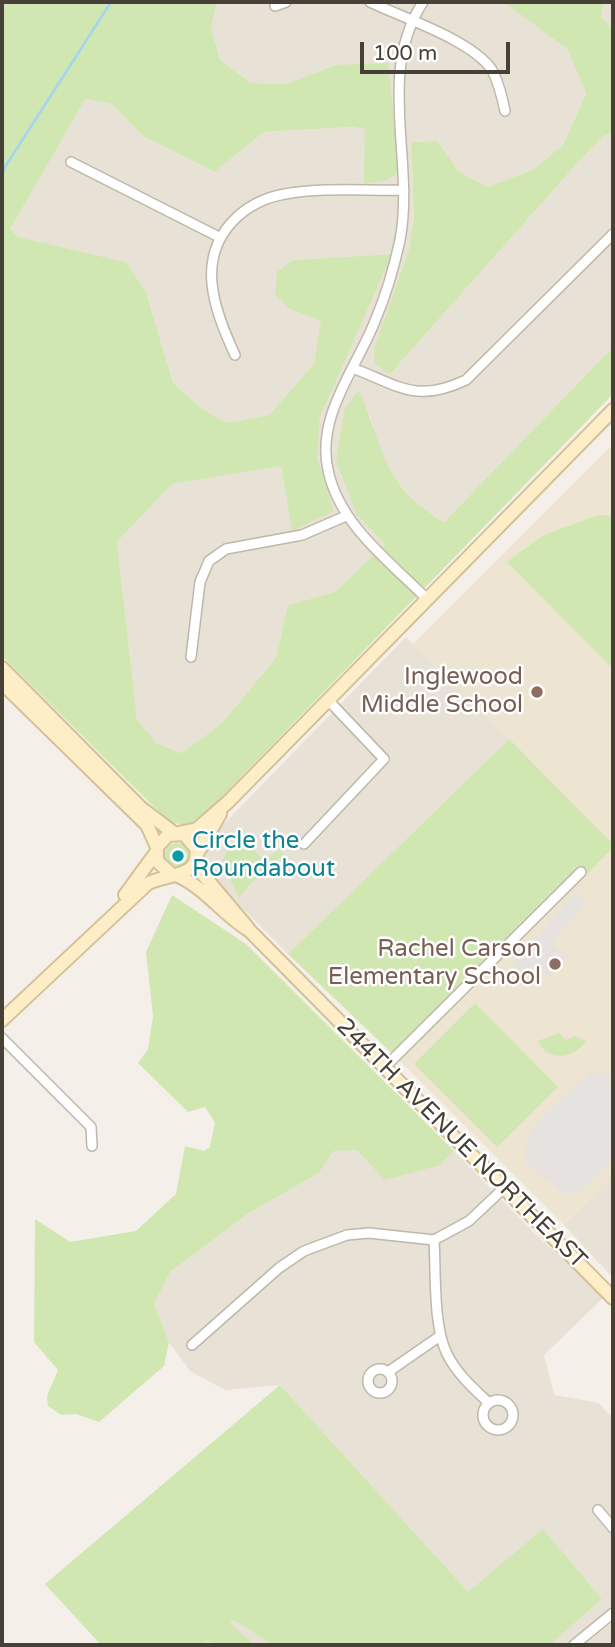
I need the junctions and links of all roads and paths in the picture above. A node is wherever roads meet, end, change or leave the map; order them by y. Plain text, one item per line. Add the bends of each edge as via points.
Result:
1 (286, 2) edge
2 (370, 2) edge
3 (423, 2) edge
4 (275, 6) dead end
5 (410, 21) junction
6 (505, 111) dead end
7 (71, 162) dead end
8 (404, 190) junction
9 (613, 234) edge
10 (219, 237) junction
11 (235, 355) dead end
12 (355, 369) junction
13 (611, 417) edge
14 (346, 516) junction
15 (426, 598) junction
16 (191, 657) dead end
17 (2, 668) edge
18 (2, 683) edge
19 (328, 700) junction
20 (228, 802) junction
21 (176, 833) junction
22 (304, 844) dead end
23 (156, 850) junction
24 (197, 856) junction
25 (580, 872) dead end
26 (173, 875) junction
27 (107, 921) junction
28 (250, 931) junction
29 (2, 1020) edge
30 (2, 1038) edge
31 (385, 1066) junction
32 (92, 1146) dead end
33 (504, 1188) junction
34 (434, 1240) junction
35 (613, 1298) edge
36 (440, 1336) junction
37 (192, 1345) dead end
38 (388, 1373) dead end
39 (489, 1404) dead end
40 (598, 1510) dead end
41 (613, 1528) edge
42 (613, 1612) edge
43 (574, 1645) edge

1 - 4 street
2 - 5 street
3 - 5 street
5 - 6 street via 484,61 499,85
5 - 8 street via 398,75
7 - 10 street
8 - 10 street via 287,194 242,213
8 - 12 street via 393,271
9 - 12 street via 466,380 441,391 421,393
10 - 11 street via 212,253 212,291
12 - 14 street via 333,409 326,442 332,487
13 - 15 street
14 - 15 street
14 - 16 street via 302,535 242,544 209,561 200,582
15 - 19 street
17 - 21 street via 142,808
18 - 23 street via 147,825
19 - 20 street
19 - 22 street via 384,759
20 - 21 street via 197,829
20 - 24 street
21 - 23 street via 163,838
21 - 24 street via 190,838
23 - 26 street via 160,867
23 - 27 street
24 - 26 street via 191,869
24 - 28 street, 244TH AVENUE NORTHEAST via 200,871
25 - 31 street
26 - 27 street via 147,884
26 - 28 street, 244TH AVENUE NORTHEAST via 194,885
27 - 29 street
28 - 31 street, 244TH AVENUE NORTHEAST
30 - 32 street via 91,1127
31 - 33 street, 244TH AVENUE NORTHEAST
33 - 34 street via 469,1221
33 - 35 street, 244TH AVENUE NORTHEAST
34 - 36 street
34 - 37 street via 369,1233 304,1251
36 - 38 street
36 - 39 street via 461,1376
40 - 41 street
42 - 43 street

